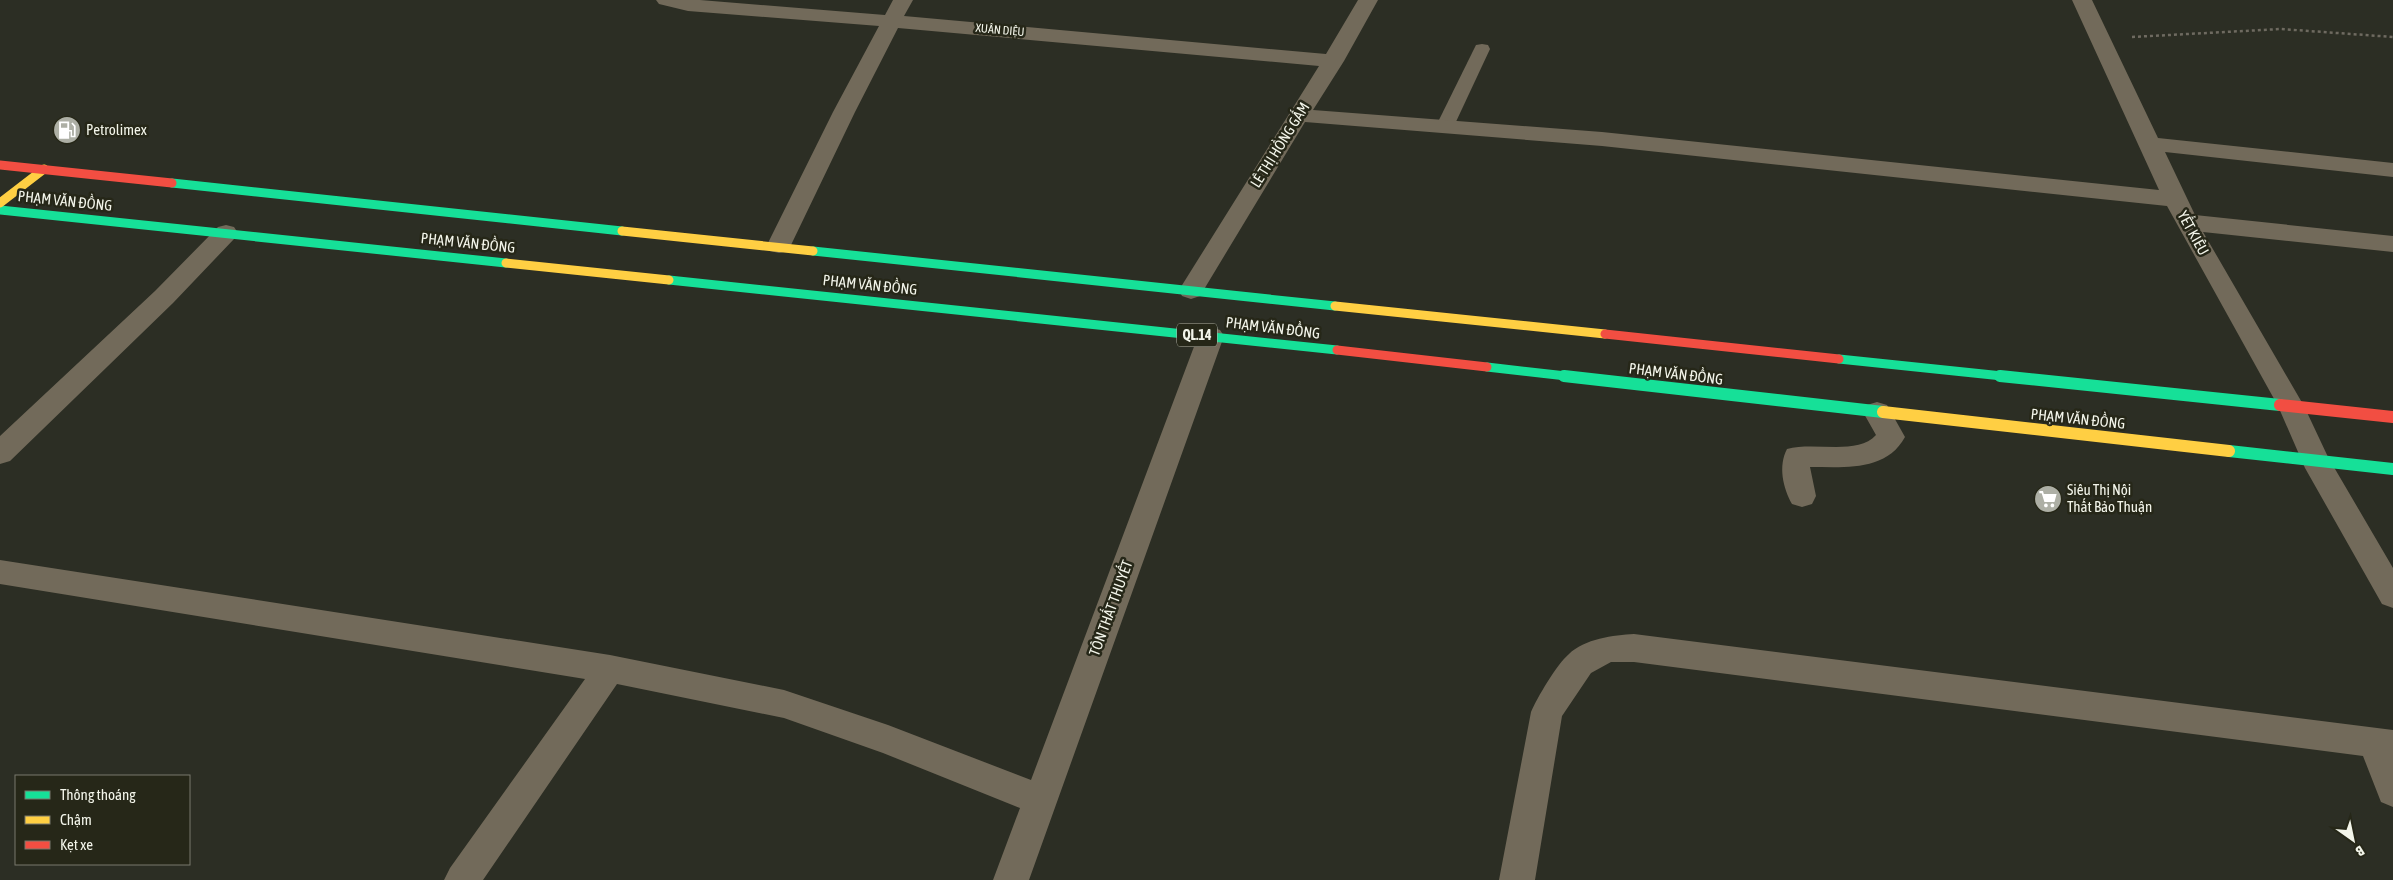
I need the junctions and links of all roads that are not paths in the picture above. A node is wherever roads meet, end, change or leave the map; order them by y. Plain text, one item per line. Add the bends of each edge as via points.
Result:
1 (666, 0) edge
2 (903, 0) edge
3 (1368, 0) edge
4 (2082, 0) edge
5 (893, 21) junction
6 (1482, 49) dead end
7 (1334, 62) junction
8 (1299, 115) junction
9 (1446, 126) junction
10 (2150, 144) junction
11 (0, 165) edge
12 (44, 169) junction
13 (2393, 170) edge
14 (2175, 199) junction
15 (0, 203) edge
16 (0, 210) edge
17 (2186, 222) junction
18 (226, 233) junction
19 (2393, 244) edge
20 (779, 245) junction
21 (1191, 290) junction
22 (1211, 336) junction
23 (2291, 406) junction
24 (1877, 412) junction
25 (2393, 417) edge
26 (0, 453) edge
27 (2315, 460) junction
28 (2393, 469) edge
29 (1802, 496) dead end
30 (0, 572) edge
31 (2393, 594) edge
32 (610, 669) junction
33 (2383, 743) edge
34 (2393, 791) edge
35 (1041, 800) junction
36 (462, 880) edge
37 (1010, 880) edge
38 (1518, 880) edge

1 - 5 street, XUÂN DIỆU via 688,5
2 - 5 street
3 - 7 street, LÊ THỊ HỒNG GẤM
4 - 10 street, YẾT KIÊU
5 - 7 street, XUÂN DIỆU
5 - 20 street
6 - 9 lane
7 - 8 street, LÊ THỊ HỒNG GẤM
8 - 9 street
8 - 21 street, LÊ THỊ HỒNG GẤM
9 - 14 street via 1602,139
10 - 13 street
10 - 14 street, YẾT KIÊU
11 - 12 main road, PHẠM VĂN ĐỒNG
12 - 15 main road
12 - 20 main road, PHẠM VĂN ĐỒNG
14 - 17 street, YẾT KIÊU
16 - 18 main road, PHẠM VĂN ĐỒNG / QL.14
17 - 19 street
17 - 23 street, YẾT KIÊU
18 - 22 main road, PHẠM VĂN ĐỒNG / QL.14
18 - 26 street via 164,297
20 - 21 main road, PHẠM VĂN ĐỒNG
21 - 23 main road, PHẠM VĂN ĐỒNG
22 - 24 main road, PHẠM VĂN ĐỒNG / QL.14
22 - 35 street, TÔN THẤT THUYẾT
23 - 25 main road, PHẠM VĂN ĐỒNG
23 - 27 street, YẾT KIÊU
24 - 27 main road, PHẠM VĂN ĐỒNG / QL.14
24 - 29 street via 1891,437 1876,452 1863,456 1797,457 1794,462
27 - 28 main road, PHẠM VĂN ĐỒNG / QL.14
27 - 31 street, YẾT KIÊU
30 - 32 street
32 - 35 street via 784,704 888,740
32 - 36 street
33 - 34 street
33 - 38 street via 1634,648 1608,649 1580,663 1547,712
35 - 37 street, TÔN THẤT THUYẾT

